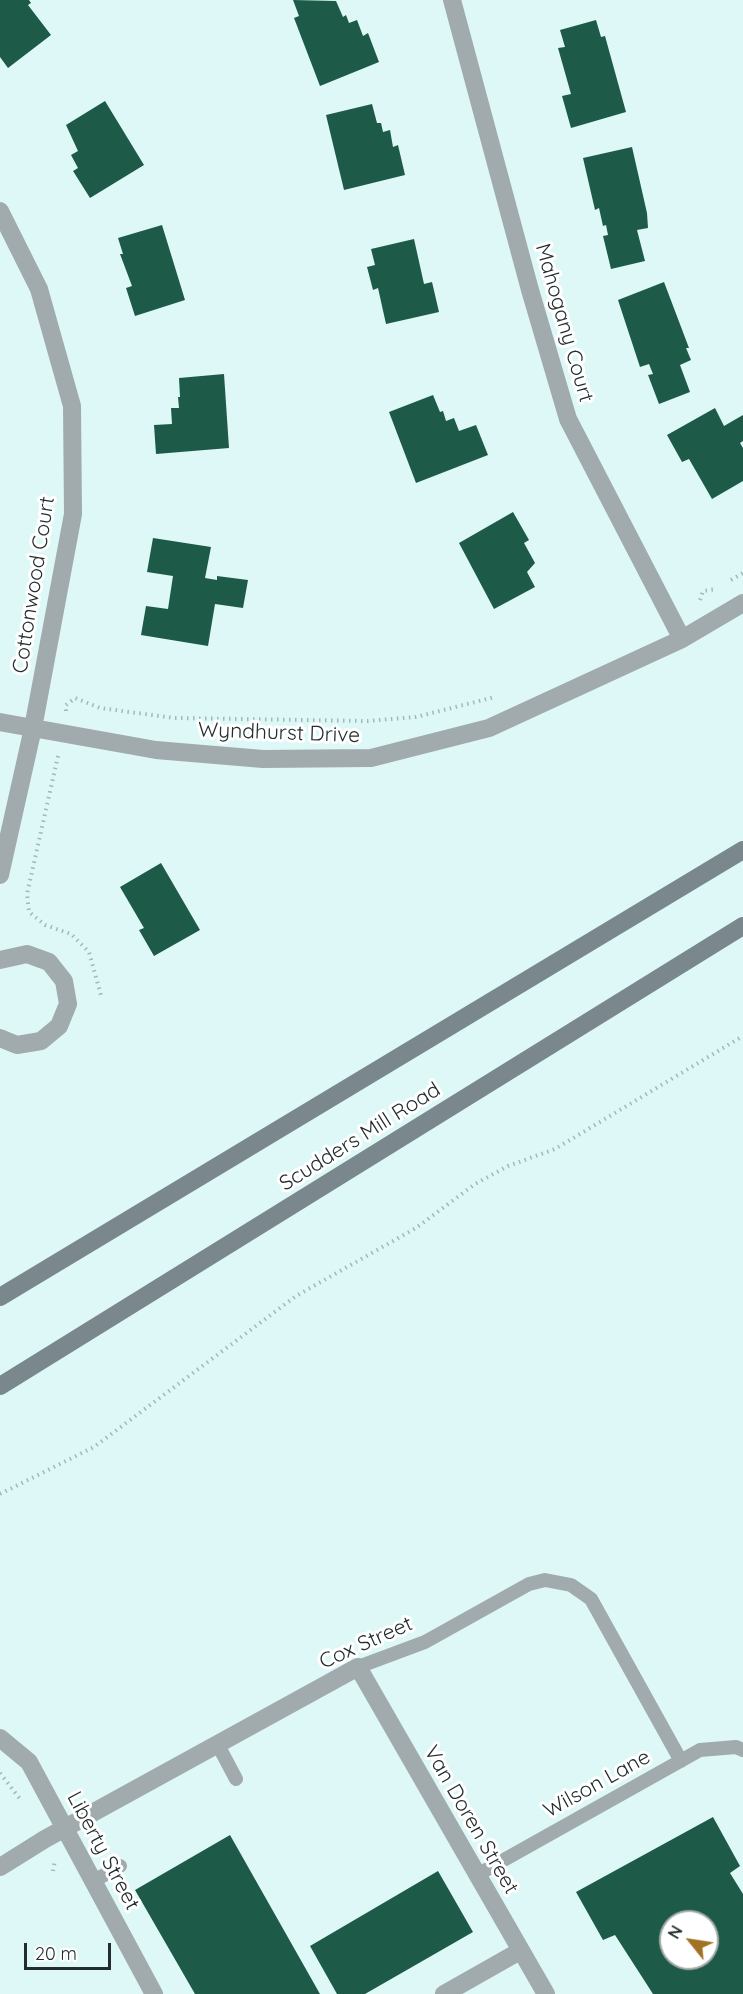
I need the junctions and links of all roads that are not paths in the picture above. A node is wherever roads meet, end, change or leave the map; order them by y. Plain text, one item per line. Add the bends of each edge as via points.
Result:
1 (452, 0) edge
2 (0, 211) edge
3 (743, 603) edge
4 (682, 639) junction
5 (0, 722) edge
6 (33, 728) junction
7 (743, 850) edge
8 (0, 875) edge
9 (743, 926) edge
10 (1, 956) edge
11 (0, 1038) edge
12 (0, 1297) edge
13 (0, 1386) edge
14 (358, 1667) junction
15 (0, 1738) edge
16 (218, 1745) junction
17 (743, 1750) edge
18 (681, 1761) junction
19 (236, 1779) dead end
20 (67, 1829) junction
21 (120, 1866) dead end
22 (0, 1867) edge
23 (477, 1875) junction
24 (92, 1882) junction
25 (520, 1951) junction
26 (154, 1994) edge
27 (444, 1994) edge
28 (546, 1994) edge

1 - 4 street, Mahogany Court via 568,419
2 - 6 street, Cottonwood Court via 39,289 72,406 73,514
3 - 4 street, Wyndhurst Drive
4 - 6 street, Wyndhurst Drive via 489,728 371,758 263,759 156,750
5 - 6 street, Wyndhurst Drive
6 - 8 street, Cottonwood Court
7 - 12 main road
9 - 13 main road, Scudders Mill Road
10 - 11 street via 27,954 49,962 64,981 68,1004 59,1026 41,1041 17,1045
14 - 16 street, Cox Street
14 - 18 lane, Cox Street via 425,1642 529,1584 545,1580 571,1585 591,1599
14 - 23 street, Van Doren Street
15 - 20 street, Liberty Street via 29,1762
16 - 19 lane
16 - 20 street, Cox Street
17 - 18 lane, Wilson Lane via 700,1750
18 - 23 lane, Wilson Lane
20 - 22 street, Cox Street
20 - 24 street, Liberty Street
21 - 24 lane
23 - 25 street, Van Doren Street
24 - 26 street, Liberty Street
25 - 27 street
25 - 28 street, Van Doren Street

